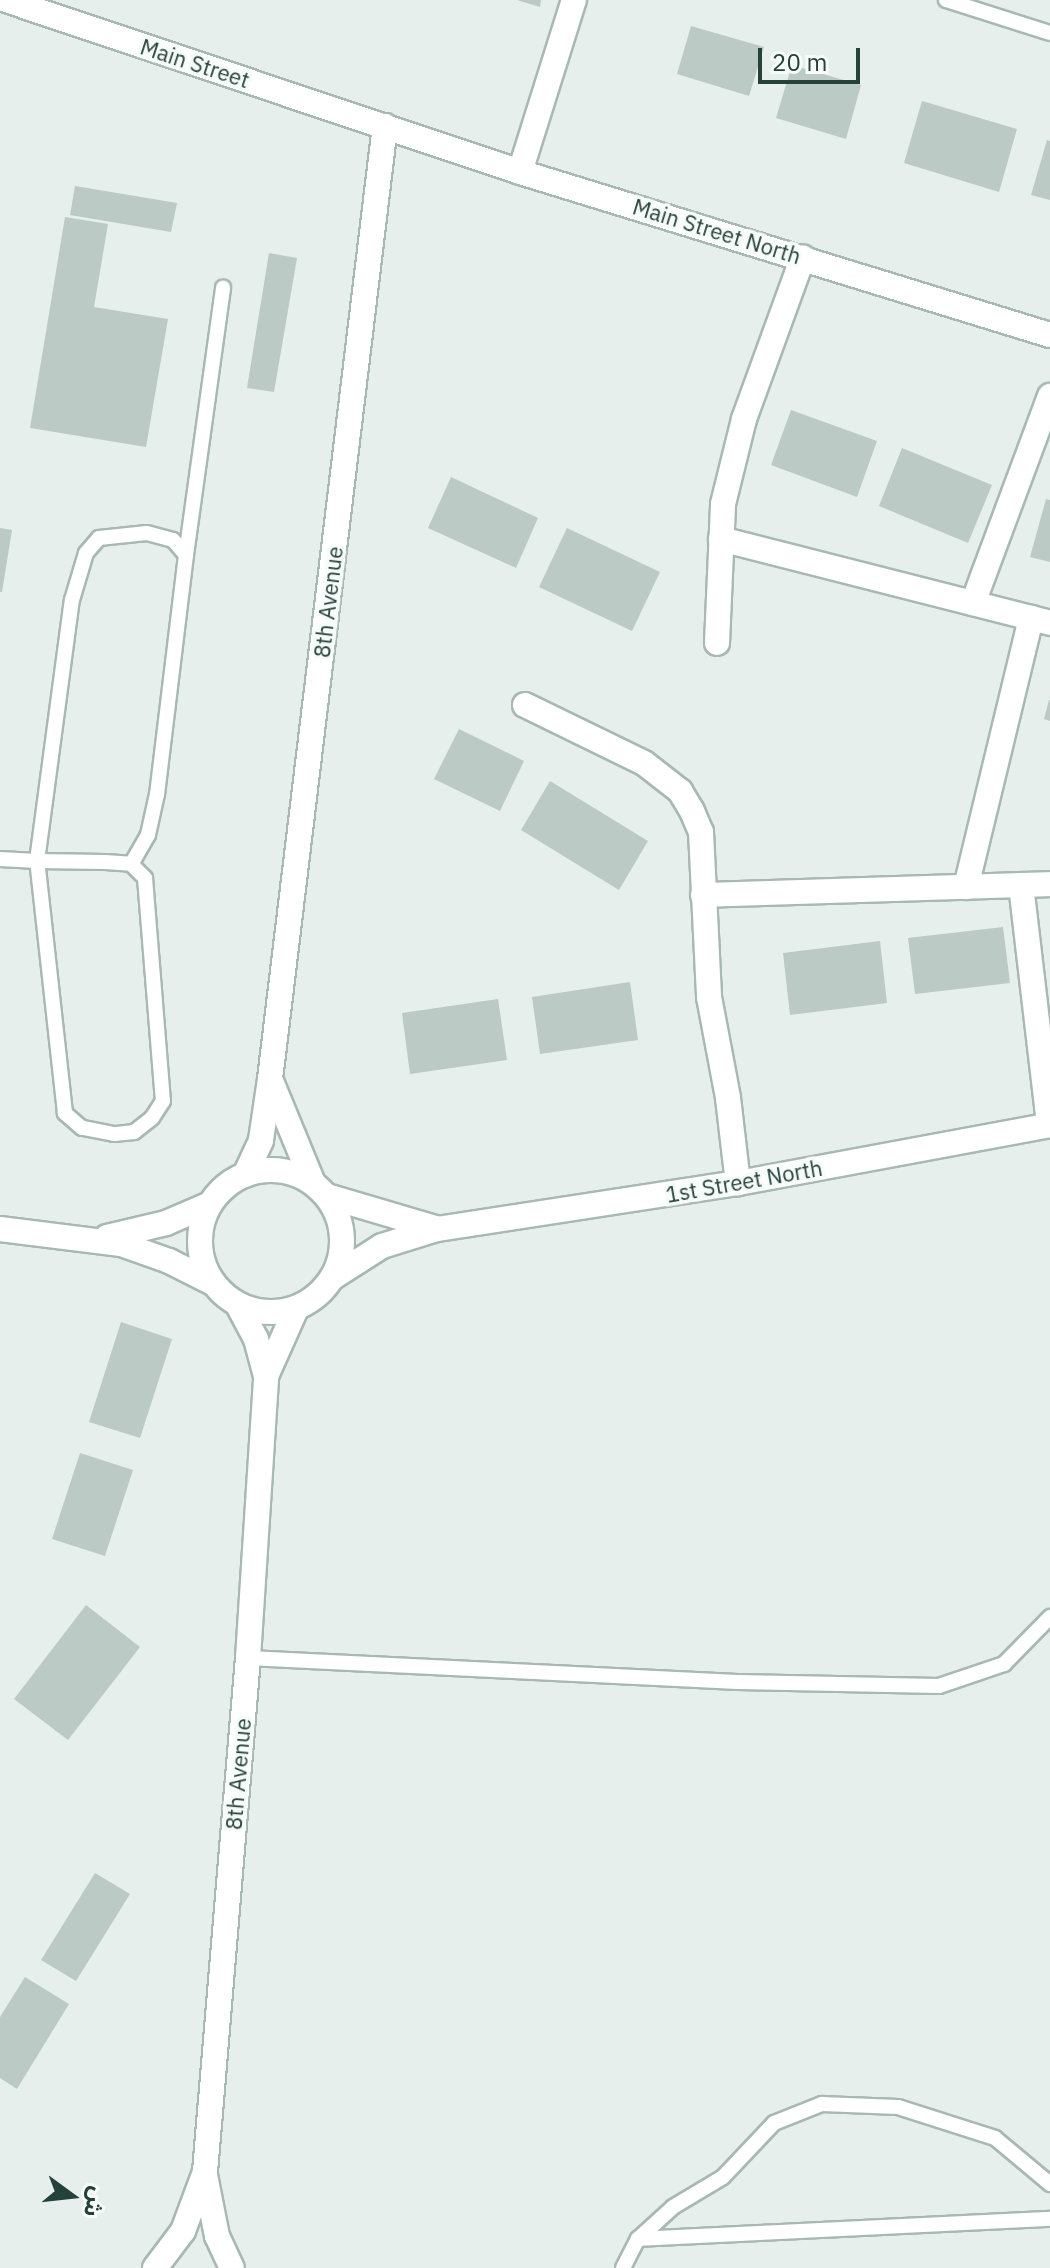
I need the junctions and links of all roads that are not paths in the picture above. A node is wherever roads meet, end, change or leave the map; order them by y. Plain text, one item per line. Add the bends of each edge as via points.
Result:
1 (6, 0) edge
2 (574, 0) edge
3 (946, 0) edge
4 (1050, 33) edge
5 (385, 126) junction
6 (520, 172) junction
7 (803, 257) junction
8 (223, 288) dead end
9 (1050, 335) edge
10 (1050, 396) edge
11 (721, 539) junction
12 (186, 555) junction
13 (973, 603) junction
14 (1040, 621) edge
15 (717, 643) dead end
16 (525, 705) dead end
17 (0, 859) edge
18 (37, 861) junction
19 (131, 864) junction
20 (1050, 884) edge
21 (1021, 885) junction
22 (966, 887) junction
23 (703, 895) junction
24 (270, 1079) junction
25 (1049, 1125) edge
26 (245, 1175) junction
27 (738, 1183) junction
28 (320, 1189) junction
29 (210, 1204) junction
30 (0, 1229) edge
31 (437, 1229) junction
32 (97, 1239) junction
33 (332, 1278) junction
34 (213, 1283) junction
35 (238, 1305) junction
36 (296, 1309) junction
37 (266, 1376) junction
38 (1050, 1617) edge
39 (248, 1658) junction
40 (205, 2172) junction
41 (1050, 2184) edge
42 (1050, 2219) edge
43 (638, 2239) junction
44 (155, 2268) edge
45 (232, 2268) edge
46 (623, 2268) edge

1 - 5 street, Main Street
2 - 6 street
3 - 4 lane
5 - 6 street, Main Street North
5 - 24 street, 8th Avenue
6 - 7 street, Main Street North
7 - 9 street, Main Street North
7 - 11 street via 744,419 723,504
8 - 12 lane
10 - 13 street
11 - 13 street
11 - 15 street
12 - 18 lane via 173,540 147,533 99,538 86,553 72,600
12 - 19 lane via 157,794 148,835
13 - 14 street
14 - 22 street
16 - 23 street via 644,763 680,791 701,832
17 - 18 lane
18 - 19 lane
18 - 19 lane via 65,1113 82,1128 114,1134 134,1132 163,1101 145,878
20 - 21 street
21 - 22 street
21 - 25 street
22 - 23 street
23 - 27 street via 709,997
24 - 26 street, 8th Avenue via 261,1140
24 - 28 street, 8th Avenue
25 - 27 street, 1st Street North
26 - 28 street via 280,1171
26 - 29 street
27 - 31 street, 1st Street North
28 - 31 street, 1st Street North
28 - 33 street via 338,1215 342,1236 341,1258
29 - 32 street via 143,1230
29 - 34 street via 200,1245
30 - 32 street
31 - 33 street, 1st Street North via 382,1246
32 - 34 street via 145,1252
33 - 36 street
34 - 35 street
35 - 36 street via 266,1313
35 - 37 street, 8th Avenue via 256,1339
36 - 37 street, 8th Avenue
37 - 39 street, 8th Avenue
38 - 39 lane via 1004,1664 939,1686 737,1682
39 - 40 street, 8th Avenue
40 - 44 street, 8th Avenue via 183,2231
40 - 45 street, 8th Avenue via 217,2236
41 - 43 lane via 995,2138 898,2107 822,2104 774,2123 723,2177 673,2207
42 - 43 lane
43 - 46 lane

